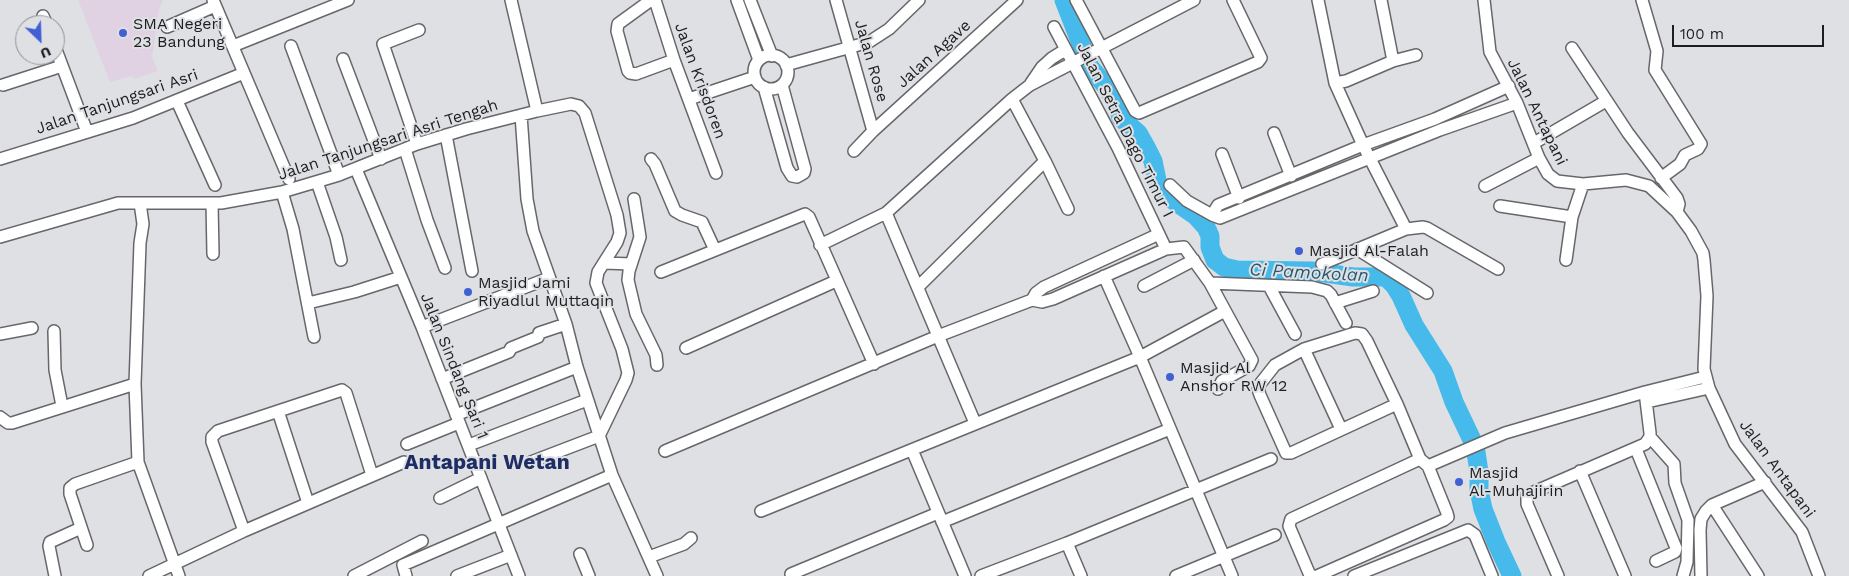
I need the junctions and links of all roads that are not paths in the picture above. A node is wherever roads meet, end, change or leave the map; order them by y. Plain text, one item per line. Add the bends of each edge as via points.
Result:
1 (348, 0) edge
2 (511, 0) edge
3 (653, 0) edge
4 (737, 0) edge
5 (750, 0) edge
6 (836, 0) edge
7 (1017, 0) edge
8 (1076, 0) edge
9 (1194, 0) edge
10 (1233, 0) edge
11 (1318, 0) edge
12 (1381, 0) edge
13 (1484, 0) edge
14 (1642, 0) edge
15 (913, 2) edge
16 (214, 3) edge
17 (166, 27) dead end
18 (1054, 27) dead end
19 (419, 30) dead end
20 (233, 46) junction
21 (291, 46) dead end
22 (851, 48) junction
23 (1572, 48) dead end
24 (1065, 50) junction
25 (1097, 50) junction
26 (1416, 55) dead end
27 (772, 56) junction
28 (343, 59) dead end
29 (674, 60) junction
30 (759, 60) junction
31 (1075, 61) junction
32 (1393, 62) junction
33 (786, 65) junction
34 (62, 66) joint
35 (244, 74) junction
36 (755, 77) junction
37 (1335, 83) junction
38 (782, 84) junction
39 (1030, 84) junction
40 (3, 85) dead end
41 (1509, 86) junction
42 (764, 87) junction
43 (1012, 99) junction
44 (689, 100) junction
45 (177, 101) junction
46 (1606, 101) junction
47 (1470, 103) junction
48 (1517, 103) junction
49 (537, 111) junction
50 (521, 115) junction
51 (1476, 118) junction
52 (1438, 124) junction
53 (873, 131) junction
54 (87, 132) junction
55 (1274, 133) dead end
56 (446, 135) junction
57 (1534, 143) junction
58 (417, 144) junction
59 (1363, 145) junction
60 (405, 149) junction
61 (854, 151) dead end
62 (1222, 154) dead end
63 (381, 158) junction
64 (1370, 158) junction
65 (1539, 158) junction
66 (0, 159) edge
67 (651, 159) dead end
68 (1045, 161) junction
69 (356, 169) junction
70 (716, 173) dead end
71 (339, 175) junction
72 (1292, 176) junction
73 (1661, 178) junction
74 (289, 179) dead end
75 (317, 182) junction
76 (215, 184) dead end
77 (1583, 184) junction
78 (1170, 186) dead end
79 (1485, 186) dead end
80 (283, 194) junction
81 (1239, 198) junction
82 (634, 199) dead end
83 (212, 203) junction
84 (140, 205) junction
85 (1500, 206) dead end
86 (1068, 209) dead end
87 (1677, 212) junction
88 (886, 214) junction
89 (1212, 215) junction
90 (1572, 217) junction
91 (1406, 229) junction
92 (1159, 234) junction
93 (0, 237) edge
94 (820, 245) junction
95 (1166, 248) junction
96 (1357, 249) junction
97 (715, 250) junction
98 (213, 254) dead end
99 (341, 260) dead end
100 (1194, 260) junction
101 (1566, 260) dead end
102 (605, 263) junction
103 (631, 264) junction
104 (1322, 264) dead end
105 (445, 268) dead end
106 (1498, 269) dead end
107 (472, 271) dead end
108 (661, 272) dead end
109 (1104, 276) junction
110 (401, 277) junction
111 (549, 278) junction
112 (836, 281) junction
113 (1210, 283) junction
114 (1144, 286) dead end
115 (1269, 286) junction
116 (918, 287) junction
117 (1373, 291) dead end
118 (1427, 293) dead end
119 (1032, 300) junction
120 (308, 303) junction
121 (1335, 303) junction
122 (1226, 311) junction
123 (1346, 323) dead end
124 (566, 324) junction
125 (422, 327) junction
126 (32, 328) dead end
127 (54, 331) dead end
128 (0, 334) edge
129 (1295, 334) dead end
130 (938, 336) junction
131 (314, 337) dead end
132 (686, 348) dead end
133 (1304, 349) junction
134 (1140, 356) junction
135 (657, 364) dead end
136 (874, 364) junction
137 (577, 367) junction
138 (442, 379) junction
139 (1707, 383) junction
140 (135, 384) junction
141 (1218, 389) dead end
142 (1646, 397) junction
143 (587, 400) junction
144 (1397, 404) junction
145 (62, 406) junction
146 (278, 411) junction
147 (0, 417) edge
148 (458, 419) junction
149 (976, 423) junction
150 (1170, 429) junction
151 (1341, 429) junction
152 (599, 436) junction
153 (1650, 437) junction
154 (407, 444) dead end
155 (469, 445) junction
156 (1636, 449) junction
157 (912, 450) junction
158 (665, 451) dead end
159 (1271, 459) dead end
160 (138, 462) junction
161 (404, 462) dead end
162 (531, 462) dead end
163 (1424, 463) junction
164 (1580, 471) junction
165 (372, 475) junction
166 (612, 475) junction
167 (482, 478) junction
168 (1765, 482) junction
169 (1196, 491) junction
170 (440, 498) dead end
171 (308, 503) junction
172 (1712, 505) junction
173 (761, 511) dead end
174 (940, 518) junction
175 (499, 524) junction
176 (81, 528) junction
177 (244, 531) junction
178 (1274, 535) dead end
179 (691, 538) dead end
180 (422, 541) dead end
181 (1068, 543) junction
182 (87, 545) dead end
183 (580, 554) dead end
184 (511, 555) junction
185 (650, 557) junction
186 (1224, 557) junction
187 (1656, 561) dead end
188 (174, 564) junction
189 (791, 574) dead end
190 (56, 576) edge
191 (149, 576) edge
192 (180, 576) edge
193 (354, 576) edge
194 (406, 576) edge
195 (458, 576) edge
196 (519, 576) edge
197 (589, 576) edge
198 (657, 576) edge
199 (965, 576) edge
200 (981, 576) edge
201 (1082, 576) edge
202 (1176, 576) edge
203 (1232, 576) edge
204 (1312, 576) edge
205 (1317, 576) edge
206 (1354, 576) edge
207 (1492, 576) edge
208 (1558, 576) edge
209 (1625, 576) edge
210 (1683, 576) edge
211 (1701, 576) edge
212 (1758, 576) edge
213 (1819, 576) edge

1 - 20 street
2 - 49 street
3 - 29 street, Jalan Krisdoren
3 - 29 street via 618,24 617,32 630,73 636,74
4 - 30 street
5 - 27 street
6 - 22 street, Jalan Rose
7 - 53 street, Jalan Agave
8 - 25 street
9 - 25 street
10 - 25 street via 1261,58 1258,62 1139,113
11 - 37 street
12 - 32 street
13 - 41 street, Jalan Antapani via 1490,52
14 - 73 street via 1657,51 1655,70 1701,144
15 - 22 street via 880,36
16 - 17 street
16 - 20 street
18 - 24 street, Jalan Setra Dago Timur I
19 - 58 street via 383,44
20 - 35 street
21 - 71 street
22 - 33 street
22 - 53 street, Jalan Rose
23 - 46 street
24 - 31 street, Jalan Setra Dago Timur I
24 - 39 street via 1042,67
25 - 31 street
26 - 32 street
27 - 30 street
27 - 33 street
28 - 63 street
29 - 44 street, Jalan Krisdoren
30 - 36 street
31 - 39 street
31 - 92 street, Jalan Setra Dago Timur I
32 - 37 street
33 - 38 street via 788,72
34 - 40 street
34 - 54 street
35 - 45 street, Jalan Tanjungsari Asri
35 - 74 street
36 - 42 street
36 - 44 street
37 - 59 street
38 - 42 street via 777,88
38 - 42 street via 805,169 797,177 792,176 787,168
39 - 43 street
41 - 47 street
41 - 48 street, Jalan Antapani
43 - 68 street
43 - 88 street
44 - 70 street, Jalan Krisdoren
45 - 54 street, Jalan Tanjungsari Asri
45 - 76 street
46 - 57 street
46 - 73 street
47 - 51 street
47 - 52 street
48 - 51 street
48 - 57 street, Jalan Antapani
49 - 50 street, Jalan Tanjungsari Asri Tengah
49 - 102 street, Jalan Tanjungsari Asri Tengah via 571,104 579,106 585,114 618,215 620,232
50 - 56 street, Jalan Tanjungsari Asri Tengah
50 - 111 street via 530,217
51 - 52 street
52 - 59 street
52 - 64 street
53 - 61 street, Jalan Agave
54 - 66 street, Jalan Tanjungsari Asri
55 - 72 street
56 - 58 street, Jalan Tanjungsari Asri Tengah
56 - 107 street
57 - 65 street, Jalan Antapani
58 - 60 street, Jalan Tanjungsari Asri Tengah
59 - 64 street
59 - 72 street
60 - 63 street, Jalan Tanjungsari Asri Tengah
60 - 105 street
62 - 81 street
63 - 69 street, Jalan Tanjungsari Asri Tengah
64 - 89 street via 1226,216
64 - 91 street
65 - 77 street, Jalan Antapani via 1548,174 1557,181
65 - 79 street
67 - 97 street via 675,211 702,222
68 - 86 street
68 - 116 street
69 - 71 street, Jalan Tanjungsari Asri Tengah
69 - 110 street, Jalan Sindang Sari 1
71 - 75 street, Jalan Tanjungsari Asri Tengah
72 - 81 street
73 - 87 street via 1679,201
75 - 80 street, Jalan Tanjungsari Asri Tengah
75 - 99 street
77 - 87 street, Jalan Antapani via 1637,182 1649,186
77 - 90 street
78 - 89 street via 1187,201
80 - 83 street, Jalan Tanjungsari Asri Tengah
80 - 120 street
81 - 89 street via 1218,205
82 - 103 street via 640,237
83 - 84 street, Jalan Tanjungsari Asri Tengah
83 - 98 street
84 - 93 street, Jalan Tanjungsari Asri Tengah via 118,203
84 - 140 street via 143,224
85 - 90 street
87 - 139 street, Jalan Antapani via 1703,254 1707,296 1704,369
88 - 94 street
88 - 116 street
90 - 101 street
91 - 96 street
91 - 106 street via 1427,228
92 - 95 street, Jalan Setra Dago Timur I
92 - 119 street via 1044,287
94 - 97 street via 805,214
94 - 112 street
95 - 100 street via 1184,247
95 - 109 street
96 - 104 street
96 - 118 street
97 - 108 street
100 - 113 street
100 - 114 street
102 - 103 street
102 - 152 street via 596,282 622,348 628,373
103 - 135 street via 628,280 632,303
109 - 119 street via 1053,299
109 - 134 street
110 - 120 street
110 - 125 street, Jalan Sindang Sari 1
111 - 124 street
111 - 125 street
112 - 132 street
112 - 136 street
113 - 115 street
113 - 122 street
115 - 121 street via 1312,287 1329,292
115 - 129 street
116 - 130 street
117 - 121 street
119 - 130 street
120 - 131 street
121 - 123 street
122 - 134 street
122 - 141 street via 1252,360 1248,366 1222,381
124 - 137 street
124 - 138 street via 539,333 538,337 509,352
125 - 138 street, Jalan Sindang Sari 1
126 - 128 street
127 - 145 street via 55,370
130 - 136 street
130 - 149 street
133 - 144 street via 1355,333 1362,334
133 - 151 street
133 - 151 street via 1275,365 1258,389 1286,453
134 - 149 street
134 - 150 street
136 - 158 street
137 - 143 street
137 - 148 street
138 - 148 street, Jalan Sindang Sari 1
139 - 142 street
139 - 168 street, Jalan Antapani via 1733,439
140 - 145 street
140 - 160 street
142 - 153 street
142 - 163 street via 1506,433 1465,452
143 - 152 street
143 - 155 street
144 - 151 street
144 - 163 street
145 - 147 street via 12,423
146 - 165 street via 342,390 346,393
146 - 171 street
146 - 177 street via 218,431 212,438
148 - 154 street
148 - 155 street, Jalan Sindang Sari 1
149 - 157 street
150 - 169 street
150 - 174 street
152 - 162 street
152 - 166 street
153 - 156 street
153 - 210 street via 1674,464 1675,483 1688,520 1687,562
155 - 167 street, Jalan Sindang Sari 1
156 - 164 street
156 - 187 street via 1676,548 1675,552
157 - 173 street
157 - 174 street
159 - 169 street
160 - 176 street via 72,486 70,494
160 - 188 street
161 - 165 street
163 - 204 street via 1291,519 1289,526
163 - 205 street via 1448,516
164 - 208 street via 1527,495 1527,504
164 - 209 street
165 - 171 street
166 - 175 street
166 - 185 street
167 - 170 street
167 - 175 street, Jalan Sindang Sari 1
168 - 172 street
168 - 213 street, Jalan Antapani via 1802,532
169 - 181 street
169 - 186 street
171 - 177 street
172 - 211 street via 1701,519
172 - 212 street
174 - 189 street
174 - 199 street
175 - 184 street, Jalan Sindang Sari 1
175 - 194 street via 403,565
176 - 182 street
176 - 190 street via 50,542
177 - 188 street
178 - 186 street
179 - 185 street via 684,544
180 - 193 street
181 - 200 street
181 - 201 street
183 - 197 street
184 - 195 street
184 - 196 street, Jalan Sindang Sari 1
185 - 198 street
186 - 202 street
186 - 203 street
188 - 191 street
188 - 192 street
206 - 207 street via 1468,530 1475,535

